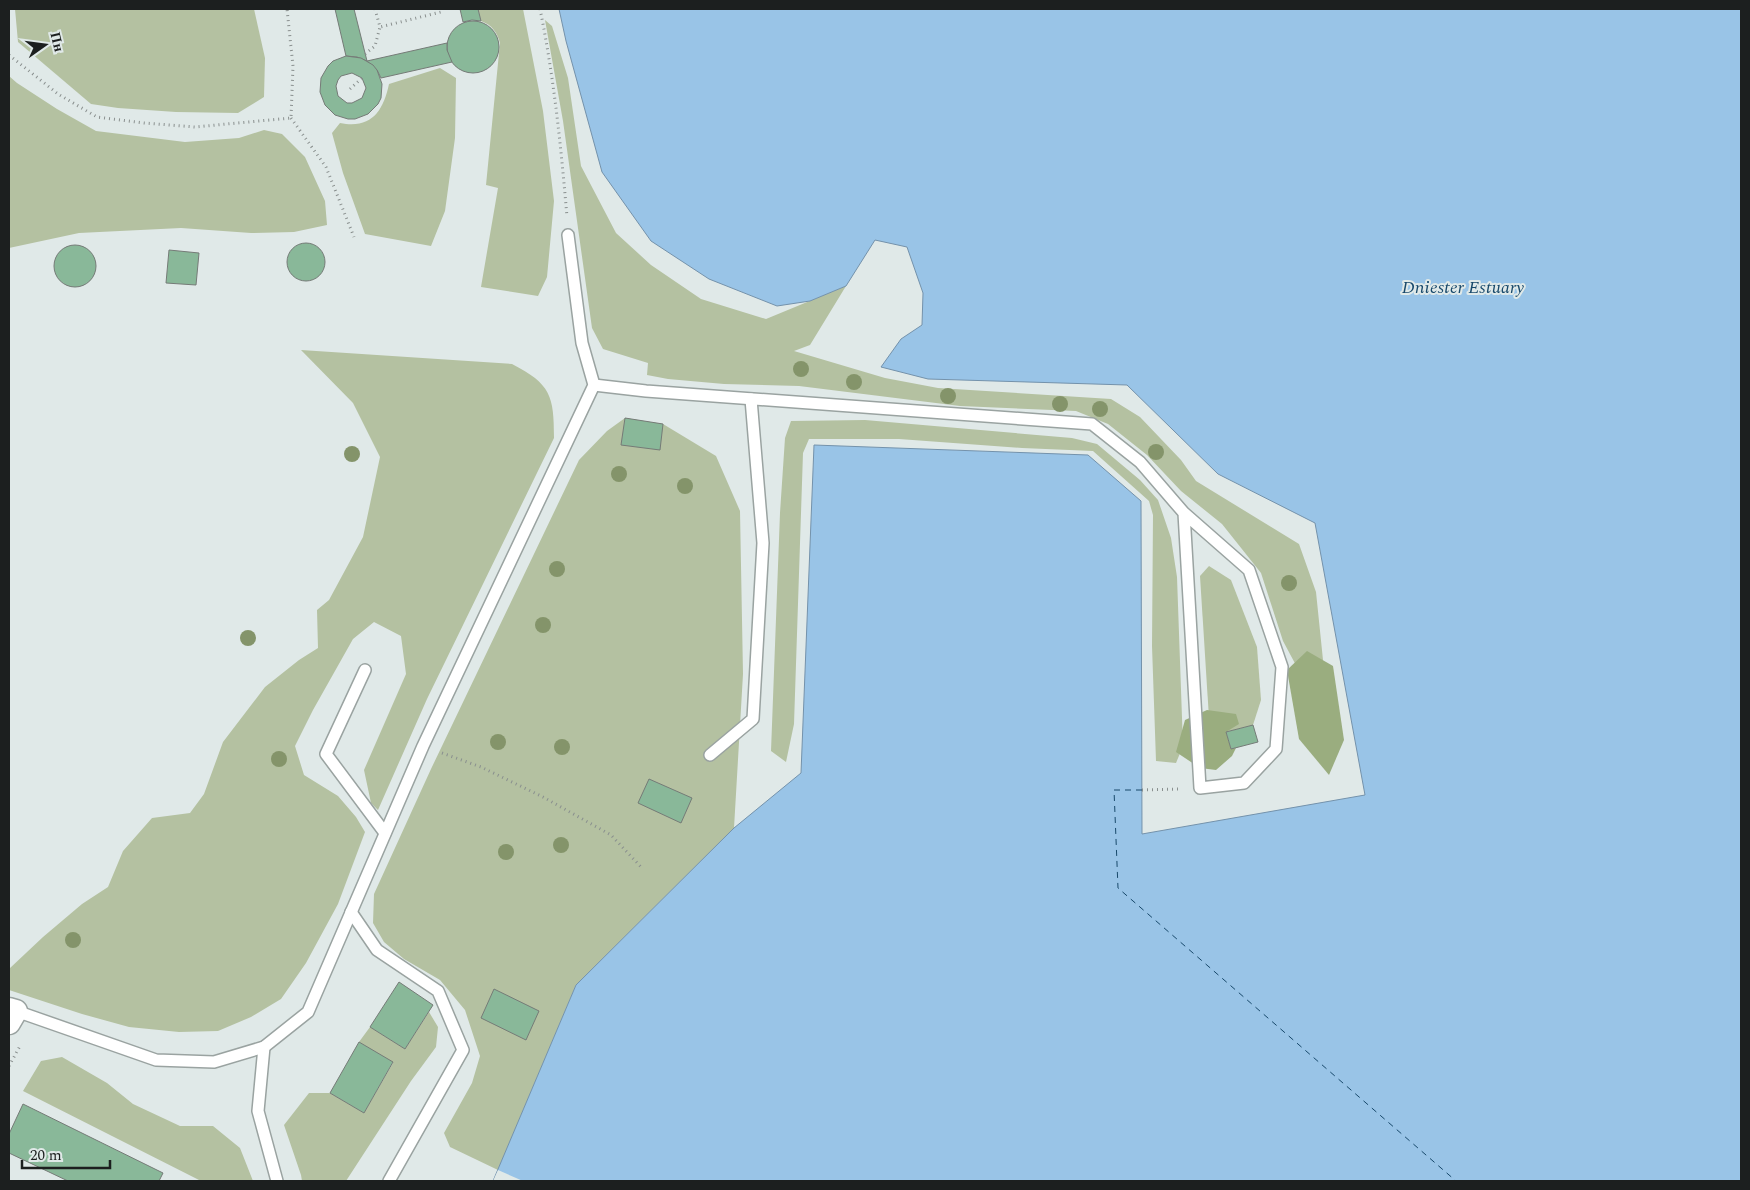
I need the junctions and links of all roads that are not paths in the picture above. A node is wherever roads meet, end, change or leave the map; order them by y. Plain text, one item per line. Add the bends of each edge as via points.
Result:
1 (568, 235) road end
2 (594, 385) junction
3 (752, 399) junction
4 (1184, 513) junction
5 (365, 670) dead end
6 (710, 755) dead end
7 (385, 833) junction
8 (351, 912) junction
9 (11, 1014) edge
10 (264, 1047) junction
11 (277, 1181) edge
12 (389, 1181) edge

1 - 2 lane via 582,342
2 - 3 lane
2 - 7 lane
3 - 4 lane via 1092,424 1140,462
3 - 6 lane via 763,542 753,719
4 - 4 lane via 1249,570 1282,666 1276,749 1244,783 1200,788
5 - 7 lane via 326,754
7 - 8 lane
8 - 10 lane via 308,1012
8 - 12 lane via 377,950 438,991 463,1050
9 - 10 lane via 156,1060 214,1062
10 - 11 lane via 258,1111

